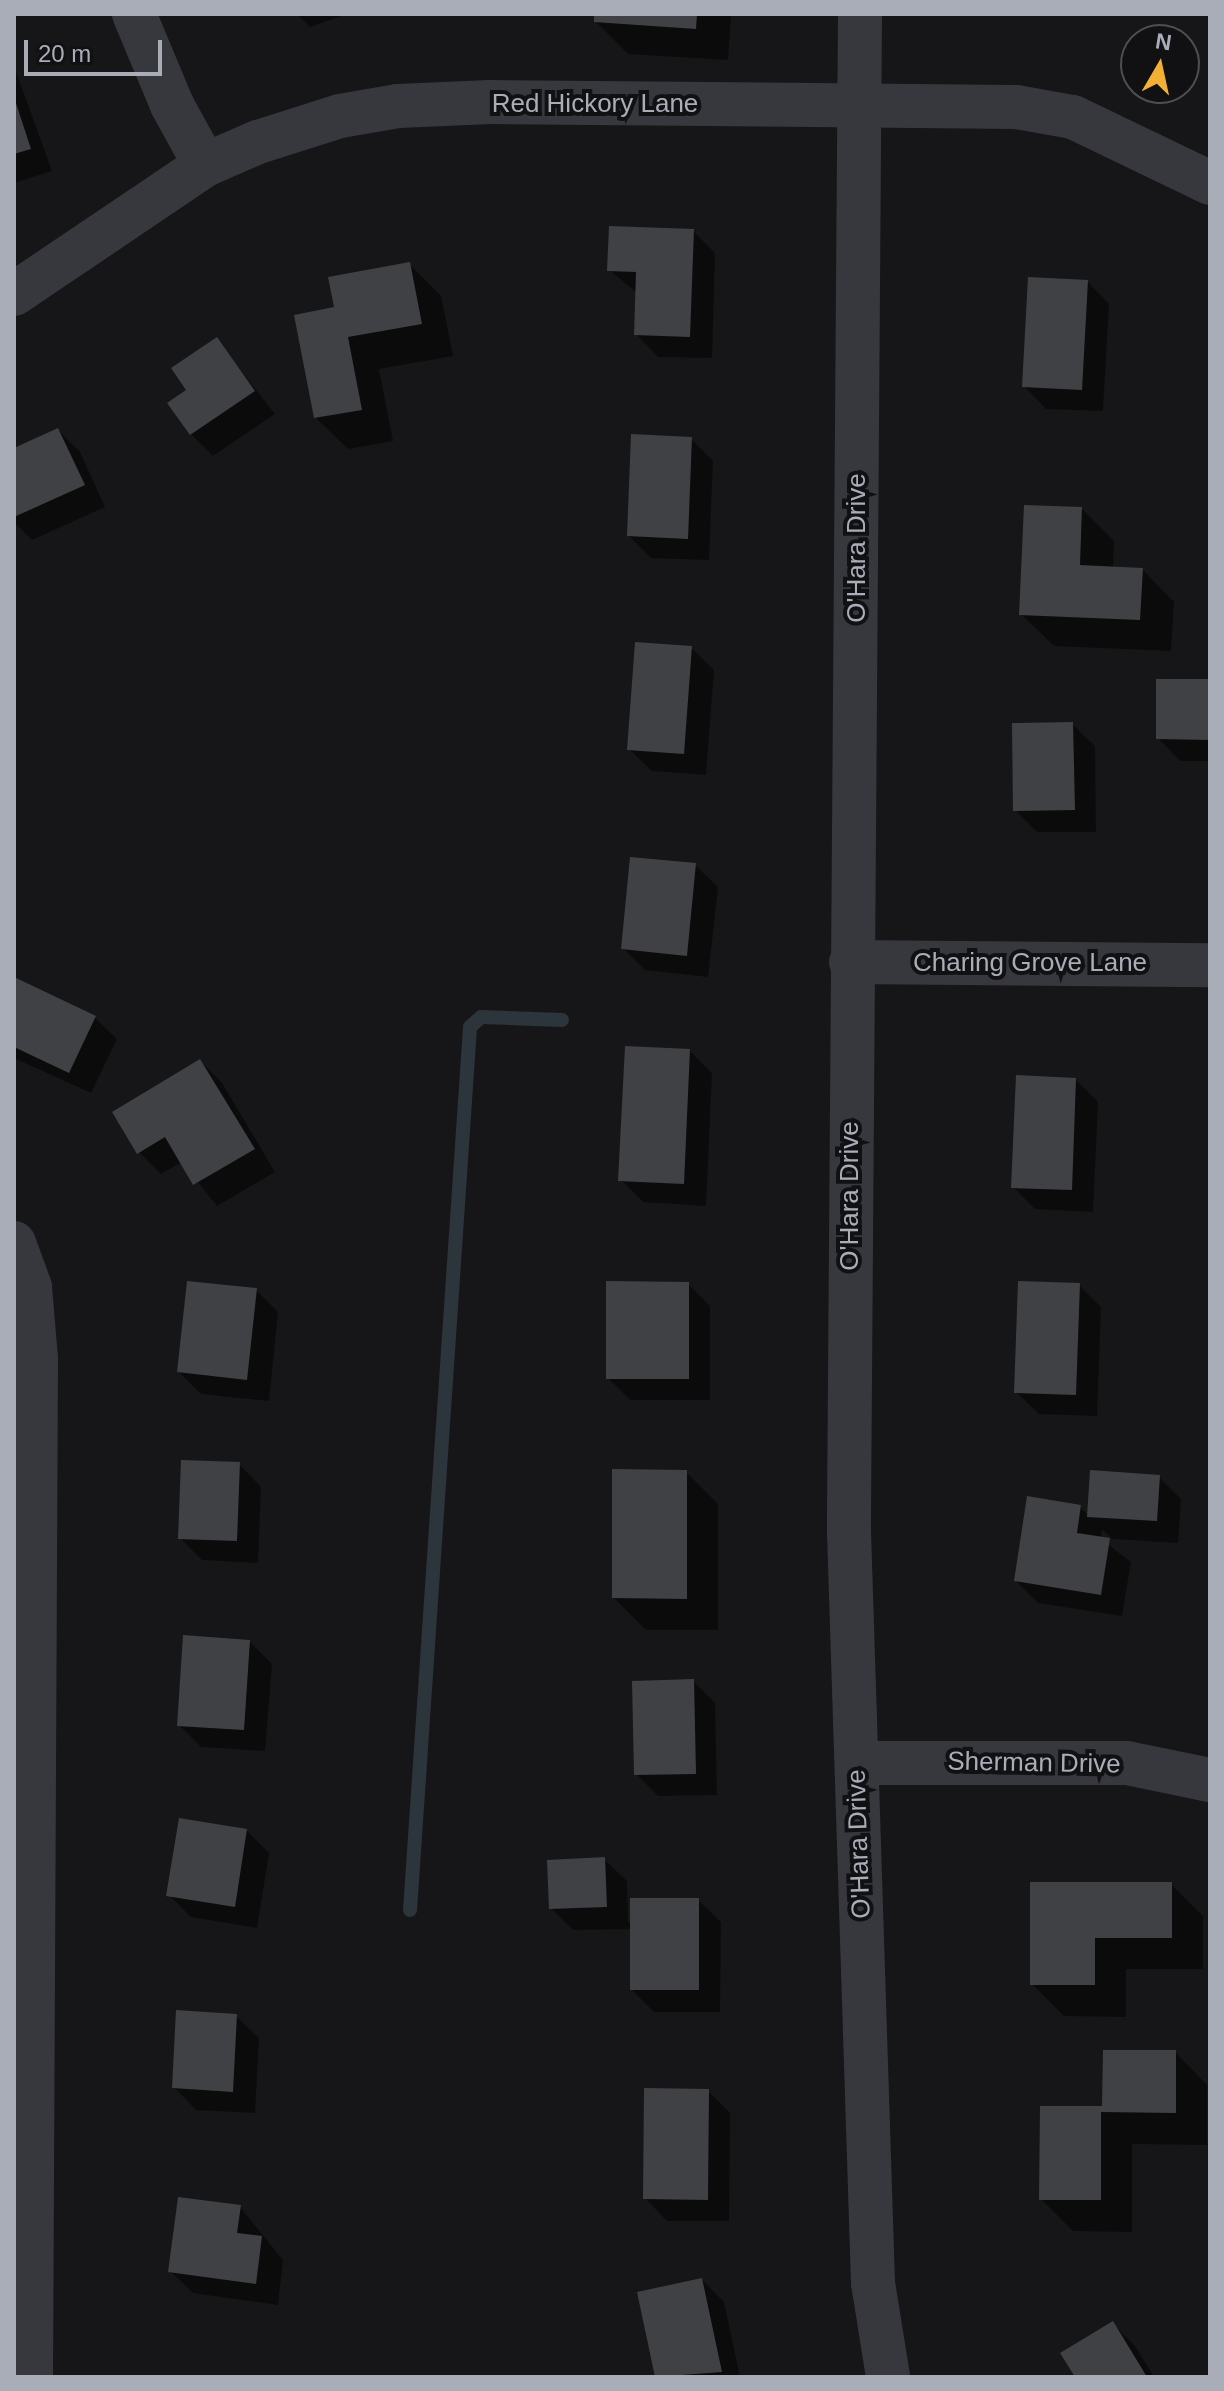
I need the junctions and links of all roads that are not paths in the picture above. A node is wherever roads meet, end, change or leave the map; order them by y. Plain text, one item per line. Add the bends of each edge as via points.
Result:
1 (134, 14) edge
2 (860, 14) edge
3 (860, 106) junction
4 (205, 165) junction
5 (1210, 183) edge
6 (14, 294) edge
7 (851, 962) junction
8 (1210, 965) edge
9 (14, 1243) edge
10 (857, 1763) junction
11 (1210, 1780) edge
12 (22, 2108) edge
13 (31, 2377) edge
14 (888, 2377) edge

1 - 4 street via 172,105
2 - 3 street, O'Hara Drive
3 - 4 street, Red Hickory Lane via 398,106 340,116
3 - 5 street, Red Hickory Lane via 1043,110 1073,117
3 - 7 street, O'Hara Drive
4 - 6 street, Red Hickory Lane
7 - 8 street, Charing Grove Lane
7 - 10 street, O'Hara Drive via 849,1532
9 - 12 street via 30,1287 36,1359
10 - 11 street, Sherman Drive via 1127,1763
10 - 14 street, O'Hara Drive via 873,2283
12 - 13 street

